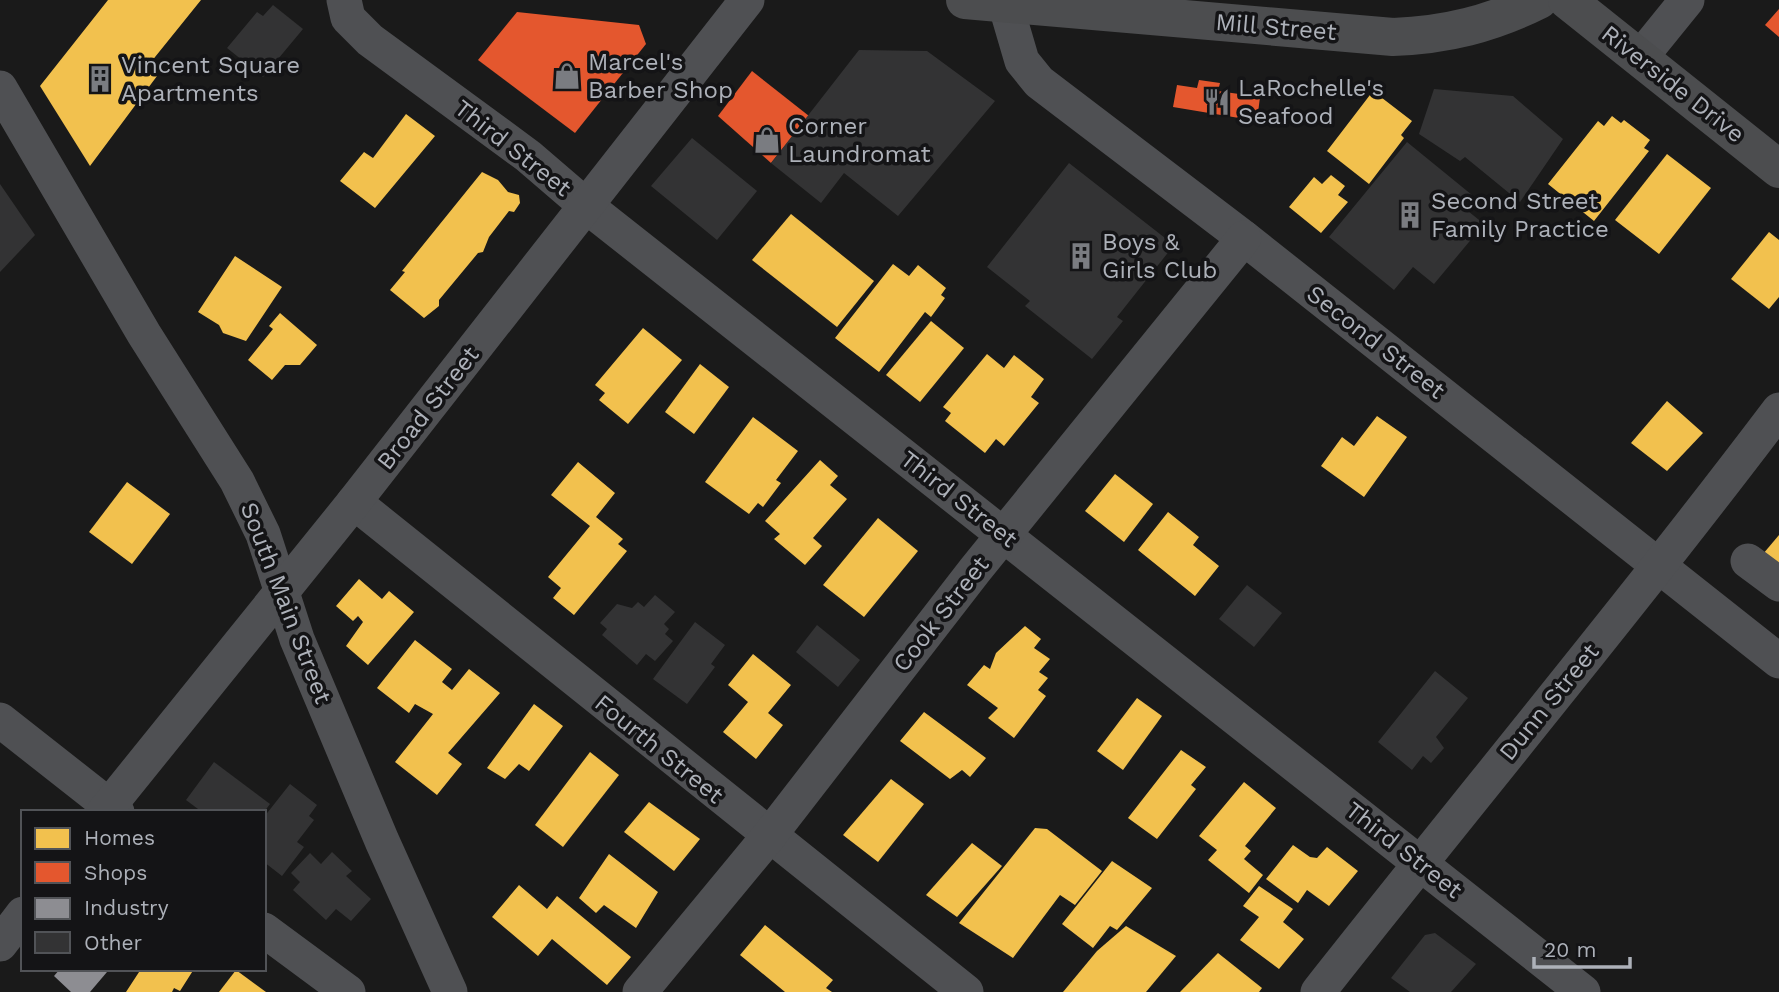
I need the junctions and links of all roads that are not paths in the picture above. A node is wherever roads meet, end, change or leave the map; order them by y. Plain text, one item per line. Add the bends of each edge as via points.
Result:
1 (344, 0) edge
2 (747, 0) edge
3 (965, 0) edge
4 (1539, 0) edge
5 (1567, 0) edge
6 (1687, 0) edge
7 (1005, 3) junction
8 (1640, 58) junction
9 (0, 88) edge
10 (1779, 169) edge
11 (585, 205) junction
12 (1244, 238) junction
13 (1779, 410) edge
14 (354, 502) junction
15 (1004, 535) junction
16 (1748, 561) dead end
17 (1661, 566) junction
18 (1779, 584) edge
19 (282, 592) junction
20 (1779, 661) edge
21 (0, 720) edge
22 (110, 810) edge
23 (769, 836) junction
24 (1420, 862) junction
25 (21, 917) edge
26 (266, 931) edge
27 (0, 944) edge
28 (348, 992) edge
29 (450, 992) edge
30 (640, 992) edge
31 (966, 992) edge
32 (1318, 992) edge
33 (1583, 992) edge

1 - 11 street, Third Street via 348,18 370,40 528,156
2 - 11 street, Broad Street
3 - 7 main road, Mill Street
4 - 7 main road, Mill Street via 1474,27 1436,36 1393,37
5 - 8 main road, Riverside Drive
6 - 8 street
7 - 12 street, Second Street via 1022,61 1039,82
8 - 10 main road, Riverside Drive
9 - 19 street, South Main Street via 144,334 237,481 263,534
11 - 14 street, Broad Street
11 - 15 street, Third Street
12 - 15 street, Cook Street
12 - 17 street, Second Street
13 - 17 street, Dunn Street
14 - 19 street, Broad Street
14 - 23 street, Fourth Street
15 - 23 street, Cook Street
15 - 24 street, Third Street
16 - 18 street
17 - 20 street, Second Street
17 - 24 street, Dunn Street
19 - 22 street, Broad Street
19 - 29 street, South Main Street via 360,790
21 - 22 street
23 - 30 street, Cook Street
23 - 31 street, Fourth Street
24 - 32 street, Dunn Street
24 - 33 street, Third Street
25 - 27 street
26 - 28 street

